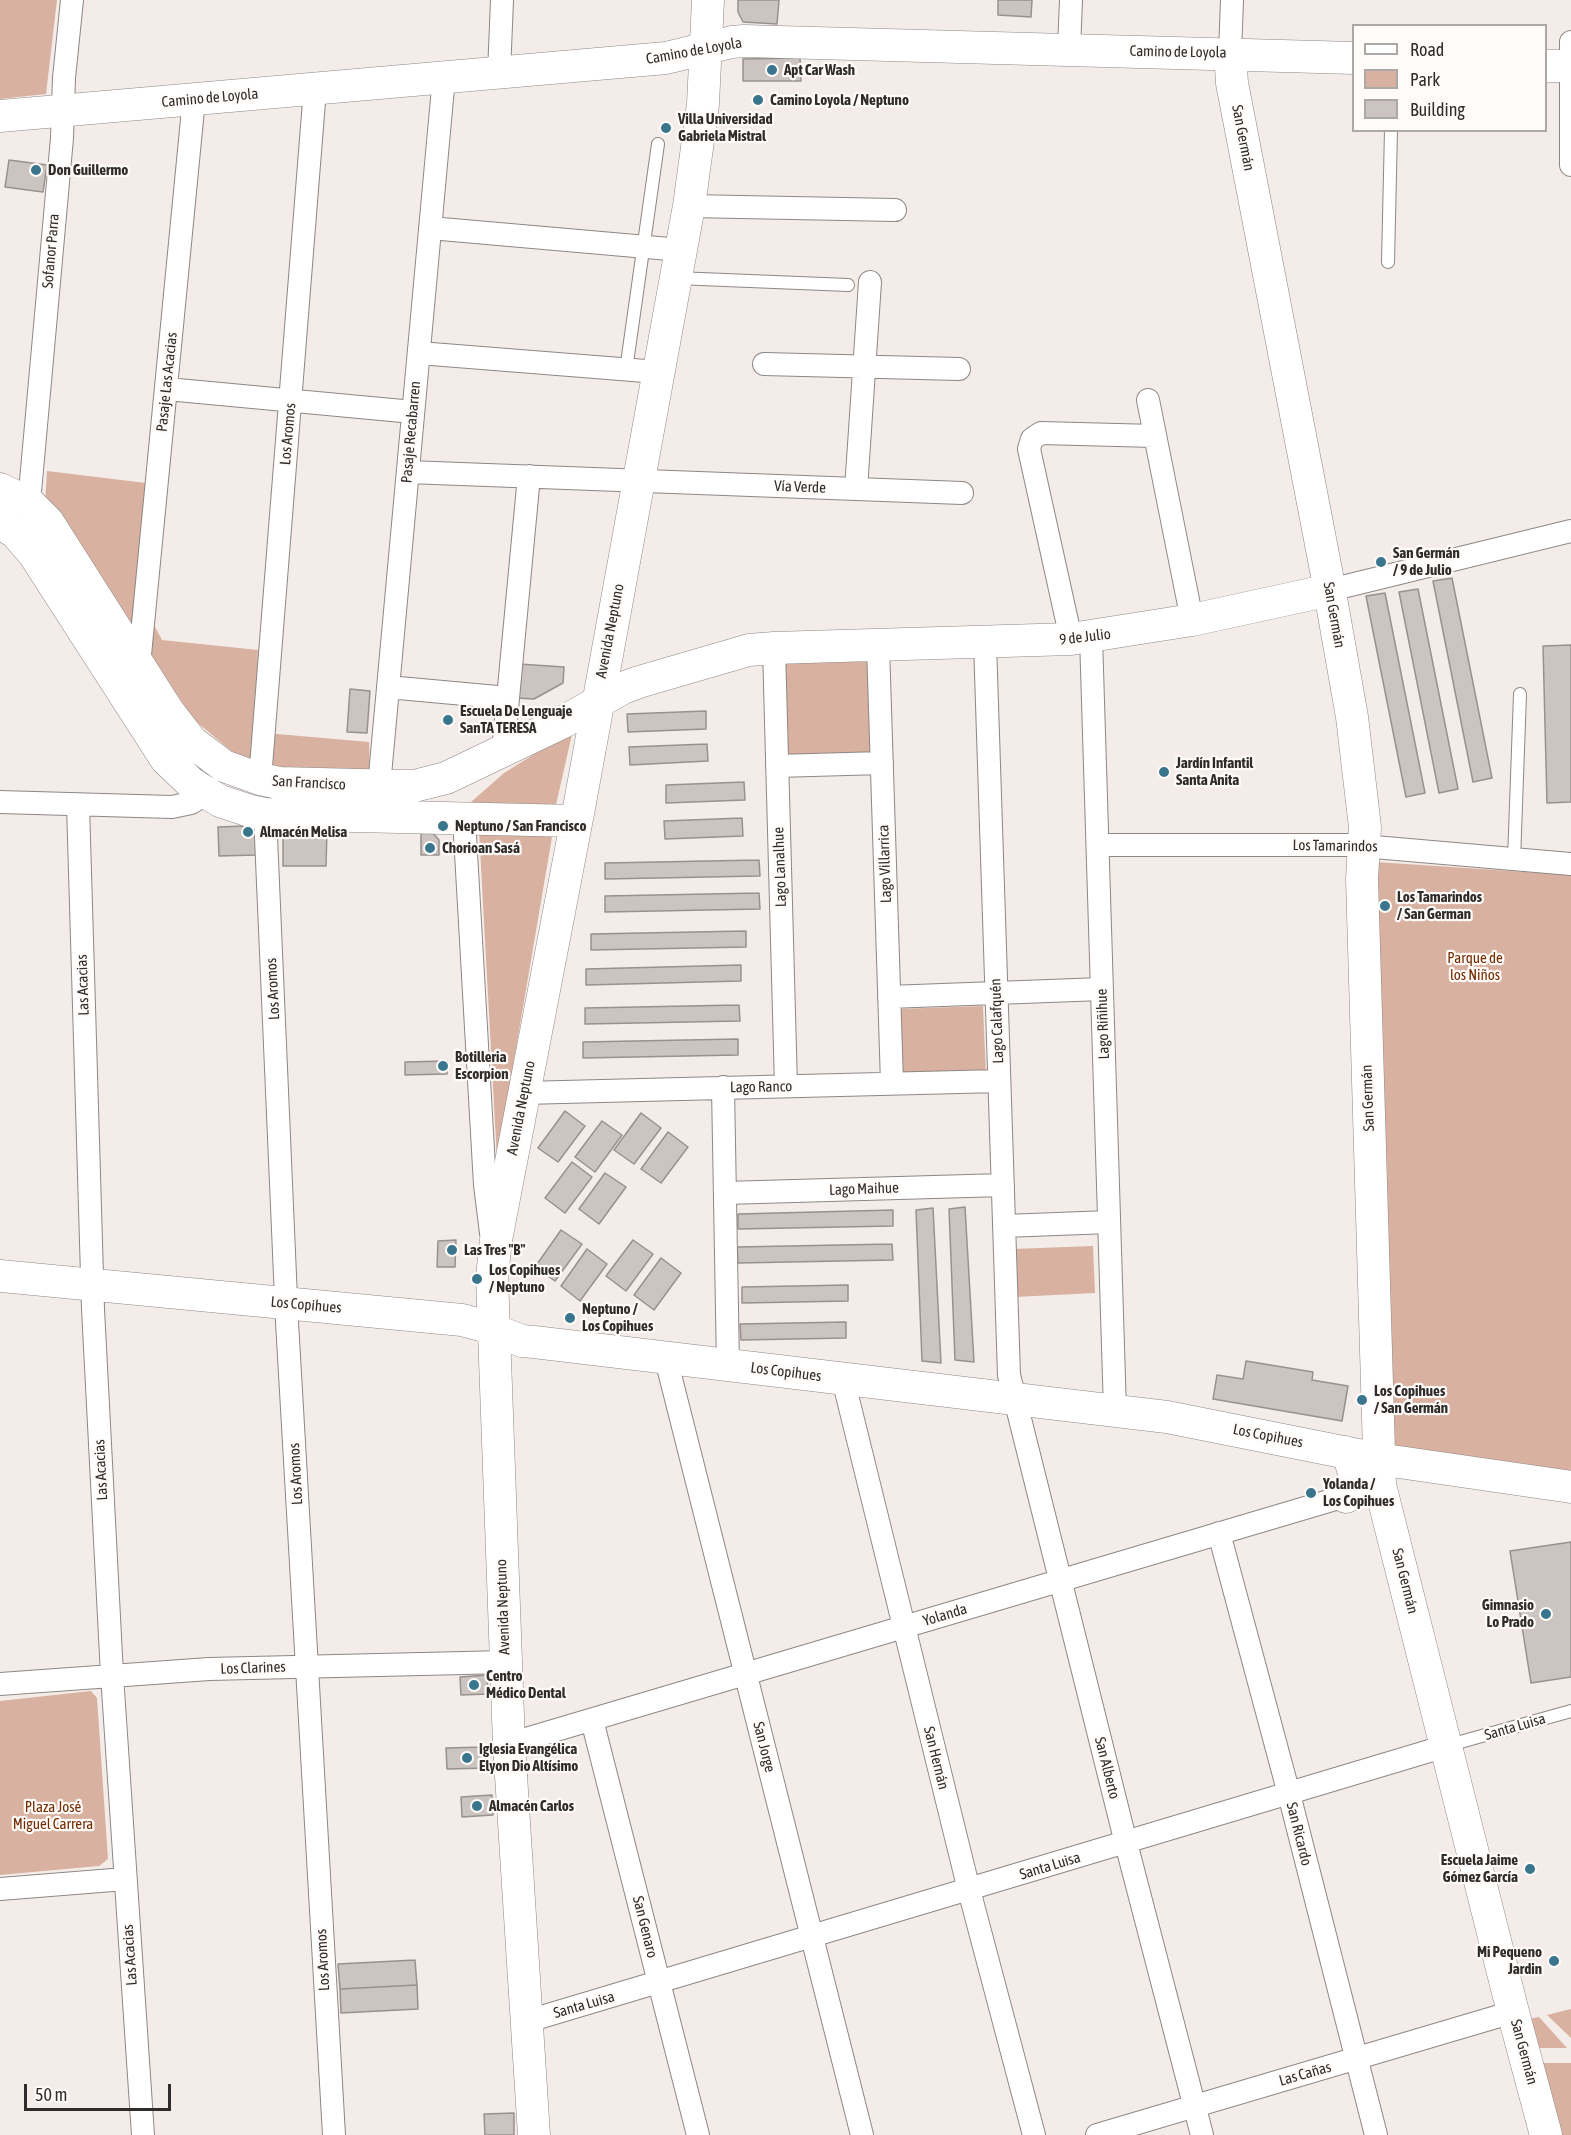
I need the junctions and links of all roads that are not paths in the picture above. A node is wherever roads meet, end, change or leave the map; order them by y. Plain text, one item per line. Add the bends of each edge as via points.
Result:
1 (72, 0) edge
2 (502, 0) edge
3 (708, 0) edge
4 (1071, 0) edge
5 (1232, 0) edge
6 (1571, 42) edge
7 (706, 48) junction
8 (1069, 49) junction
9 (1230, 53) junction
10 (1352, 58) edge
11 (1547, 66) edge
12 (1571, 66) edge
13 (499, 73) junction
14 (444, 77) junction
15 (315, 89) junction
16 (194, 99) junction
17 (63, 111) junction
18 (0, 116) edge
19 (1391, 132) edge
20 (658, 144) dead end
21 (1571, 165) edge
22 (689, 206) junction
23 (895, 210) dead end
24 (430, 228) junction
25 (644, 247) junction
26 (1388, 262) dead end
27 (679, 264) junction
28 (859, 284) joint
29 (418, 353) junction
30 (764, 364) dead end
31 (864, 367) junction
32 (959, 369) dead end
33 (626, 370) junction
34 (658, 372) junction
35 (167, 389) junction
36 (1148, 400) dead end
37 (291, 401) junction
38 (413, 412) junction
39 (1155, 436) junction
40 (408, 472) junction
41 (529, 476) junction
42 (638, 481) junction
43 (0, 489) edge
44 (856, 489) junction
45 (962, 493) dead end
46 (29, 502) junction
47 (0, 523) edge
48 (1571, 531) edge
49 (1330, 590) junction
50 (1192, 620) junction
51 (1081, 638) junction
52 (985, 643) junction
53 (878, 646) junction
54 (774, 648) junction
55 (139, 665) junction
56 (388, 687) junction
57 (1520, 694) dead end
58 (508, 698) junction
59 (597, 703) junction
60 (503, 751) junction
61 (882, 763) junction
62 (777, 766) junction
63 (260, 779) junction
64 (379, 786) junction
65 (206, 794) junction
66 (0, 802) edge
67 (78, 805) junction
68 (265, 814) junction
69 (464, 818) junction
70 (576, 821) junction
71 (1098, 845) junction
72 (1363, 846) junction
73 (1514, 860) junction
74 (1571, 864) edge
75 (1102, 989) junction
76 (996, 993) junction
77 (889, 997) junction
78 (999, 1081) junction
79 (892, 1083) junction
80 (786, 1086) junction
81 (723, 1088) junction
82 (523, 1093) junction
83 (1003, 1185) junction
84 (725, 1193) junction
85 (1109, 1222) junction
86 (1004, 1226) junction
87 (494, 1259) junction
88 (0, 1276) edge
89 (92, 1285) junction
90 (286, 1303) junction
91 (493, 1330) junction
92 (666, 1359) junction
93 (728, 1366) junction
94 (843, 1379) junction
95 (1015, 1399) junction
96 (1115, 1411) junction
97 (1345, 1452) junction
98 (1379, 1472) junction
99 (1571, 1487) edge
100 (1346, 1497) junction
101 (1219, 1533) junction
102 (1060, 1581) junction
103 (903, 1627) junction
104 (506, 1662) junction
105 (306, 1666) junction
106 (745, 1674) junction
107 (112, 1675) junction
108 (0, 1684) edge
109 (1571, 1711) edge
110 (592, 1720) junction
111 (509, 1744) junction
112 (1446, 1746) junction
113 (1289, 1794) junction
114 (1126, 1843) junction
115 (125, 1879) junction
116 (0, 1889) edge
117 (969, 1890) junction
118 (812, 1937) junction
119 (659, 1983) junction
120 (1513, 2012) junction
121 (528, 2021) junction
122 (1356, 2059) junction
123 (1194, 2107) junction
124 (143, 2135) edge
125 (334, 2135) edge
126 (534, 2135) edge
127 (698, 2135) edge
128 (862, 2135) edge
129 (1034, 2135) edge
130 (1098, 2135) edge
131 (1202, 2135) edge
132 (1376, 2135) edge
133 (1546, 2135) edge

1 - 17 street, Sofanor Parra
2 - 13 street
3 - 7 street, Avenida Neptuno
4 - 8 street
5 - 9 street
6 - 12 street
7 - 8 street, Camino de Loyola via 744,41
7 - 13 street, Camino de Loyola via 666,58
7 - 22 street, Avenida Neptuno via 702,114
8 - 9 street, Camino de Loyola
9 - 10 street, Camino de Loyola
9 - 49 street, San Germán via 1232,83
11 - 12 street
12 - 21 street
13 - 14 street, Camino de Loyola
14 - 15 street, Camino de Loyola
14 - 24 street, Pasaje Recabarren
15 - 16 street, Camino de Loyola
15 - 37 street, Los Aromos
16 - 17 street, Camino de Loyola
16 - 35 street, Pasaje Las Acacias
17 - 18 street, Camino de Loyola
17 - 46 street, Sofanor Parra
19 - 26 lane
20 - 25 lane
22 - 23 street
22 - 27 street, Avenida Neptuno
24 - 25 street
24 - 29 street, Pasaje Recabarren
25 - 27 street
25 - 33 lane
27 - 28 lane
27 - 34 street, Avenida Neptuno
28 - 31 street
29 - 33 street
29 - 38 street, Pasaje Recabarren
30 - 31 street
31 - 32 street
31 - 44 street
33 - 34 street
34 - 42 street, Avenida Neptuno
35 - 37 street
35 - 55 street, Pasaje Las Acacias
36 - 39 street
37 - 38 street
37 - 63 street, Los Aromos
38 - 40 street, Pasaje Recabarren
39 - 50 street
39 - 51 street, Lago Riñihue via 1041,433 1032,440 1029,449
40 - 41 street, Vía Verde
40 - 56 street, Pasaje Recabarren
41 - 42 street, Vía Verde
41 - 58 street
42 - 44 street, Vía Verde
42 - 59 street, Avenida Neptuno
43 - 46 street, San Francisco
44 - 45 street, Vía Verde
46 - 55 street, San Francisco via 48,522
47 - 65 street, San Francisco via 16,533 34,554 166,759
48 - 49 street, 9 de Julio
49 - 50 street, 9 de Julio
49 - 72 street, San Germán via 1352,717 1365,827
50 - 51 street, 9 de Julio
51 - 52 street, 9 de Julio
51 - 71 street, Lago Riñihue
52 - 53 street, 9 de Julio
52 - 76 street, Lago Calafquén
53 - 54 street, 9 de Julio
53 - 61 street, Lago Villarrica
54 - 59 street, 9 de Julio via 749,650 639,682
54 - 62 street, Lago Lanalhue
55 - 63 street, San Francisco via 192,742 224,766
56 - 58 street
56 - 64 street, Pasaje Recabarren
57 - 73 lane
58 - 60 street
59 - 60 street, San Francisco
59 - 70 street, Avenida Neptuno
60 - 64 street, San Francisco via 446,778 414,786
61 - 62 street
61 - 77 street, Lago Villarrica
62 - 80 street, Lago Lanalhue
63 - 64 street, San Francisco
65 - 67 street via 179,807
65 - 68 street, San Francisco via 234,807
66 - 67 street
67 - 89 street, Las Acacias
68 - 69 street, San Francisco
68 - 90 street, Los Aromos
69 - 70 street, San Francisco
69 - 87 street, Avenida Neptuno via 485,1185
70 - 82 street, Avenida Neptuno
71 - 72 street, Los Tamarindos
71 - 75 street, Lago Riñihue
72 - 73 street, Los Tamarindos
72 - 98 street, San Germán
73 - 74 street, Los Tamarindos
75 - 76 street
75 - 85 street, Lago Riñihue
76 - 77 street
76 - 78 street, Lago Calafquén
77 - 79 street, Lago Villarrica
78 - 79 street, Lago Ranco
78 - 83 street, Lago Calafquén
79 - 80 street, Lago Ranco
80 - 81 street, Lago Ranco
81 - 82 street, Lago Ranco
81 - 84 street
82 - 87 street, Avenida Neptuno
83 - 84 street, Lago Maihue
83 - 86 street, Lago Calafquén
84 - 93 street
85 - 86 street
85 - 96 street, Lago Riñihue
86 - 95 street, Lago Calafquén via 1009,1375
87 - 91 street, Avenida Neptuno
88 - 89 street, Los Copihues
89 - 90 street, Los Copihues
89 - 107 street, Las Acacias
90 - 91 street, Los Copihues via 462,1320
90 - 105 street, Los Aromos
91 - 92 street, Los Copihues via 528,1342
91 - 104 street, Avenida Neptuno
92 - 93 street, Los Copihues
92 - 106 street, San Jorge
93 - 94 street, Los Copihues
94 - 95 street, Los Copihues
94 - 103 street, San Hernán
95 - 96 street, Los Copihues
95 - 102 street, San Alberto
96 - 97 street, Los Copihues via 1167,1417
97 - 98 street, Los Copihues
97 - 100 street via 1354,1474
98 - 99 street, Los Copihues
98 - 100 street, Yolanda
98 - 112 street, San Germán
100 - 101 street, Yolanda
101 - 102 street, Yolanda
101 - 113 street, San Ricardo
102 - 103 street, Yolanda
102 - 114 street, San Alberto
103 - 106 street, Yolanda
103 - 117 street, San Hernán
104 - 105 street, Los Clarines
104 - 111 street, Avenida Neptuno
105 - 107 street, Los Clarines
105 - 125 street, Los Aromos
106 - 110 street, Yolanda
106 - 118 street, San Jorge
107 - 108 street, Los Clarines
107 - 115 street, Las Acacias
109 - 112 lane, Santa Luisa
110 - 111 street, Yolanda
110 - 119 street, San Genaro
111 - 121 street, Avenida Neptuno
112 - 113 street, Santa Luisa
112 - 120 street, San Germán
113 - 114 street, Santa Luisa
113 - 122 street, San Ricardo
114 - 117 street, Santa Luisa
114 - 123 street, San Alberto
115 - 116 street
115 - 124 street, Las Acacias
117 - 118 street, Santa Luisa
117 - 129 street, San Hernán
118 - 119 street, Santa Luisa
118 - 128 street, San Jorge
119 - 121 street, Santa Luisa
119 - 127 street, San Genaro
120 - 122 street, Las Cañas
120 - 133 street, San Germán
121 - 126 street, Avenida Neptuno
122 - 123 street, Las Cañas
122 - 132 street, San Ricardo
123 - 130 street, Las Cañas
123 - 131 street, San Alberto

